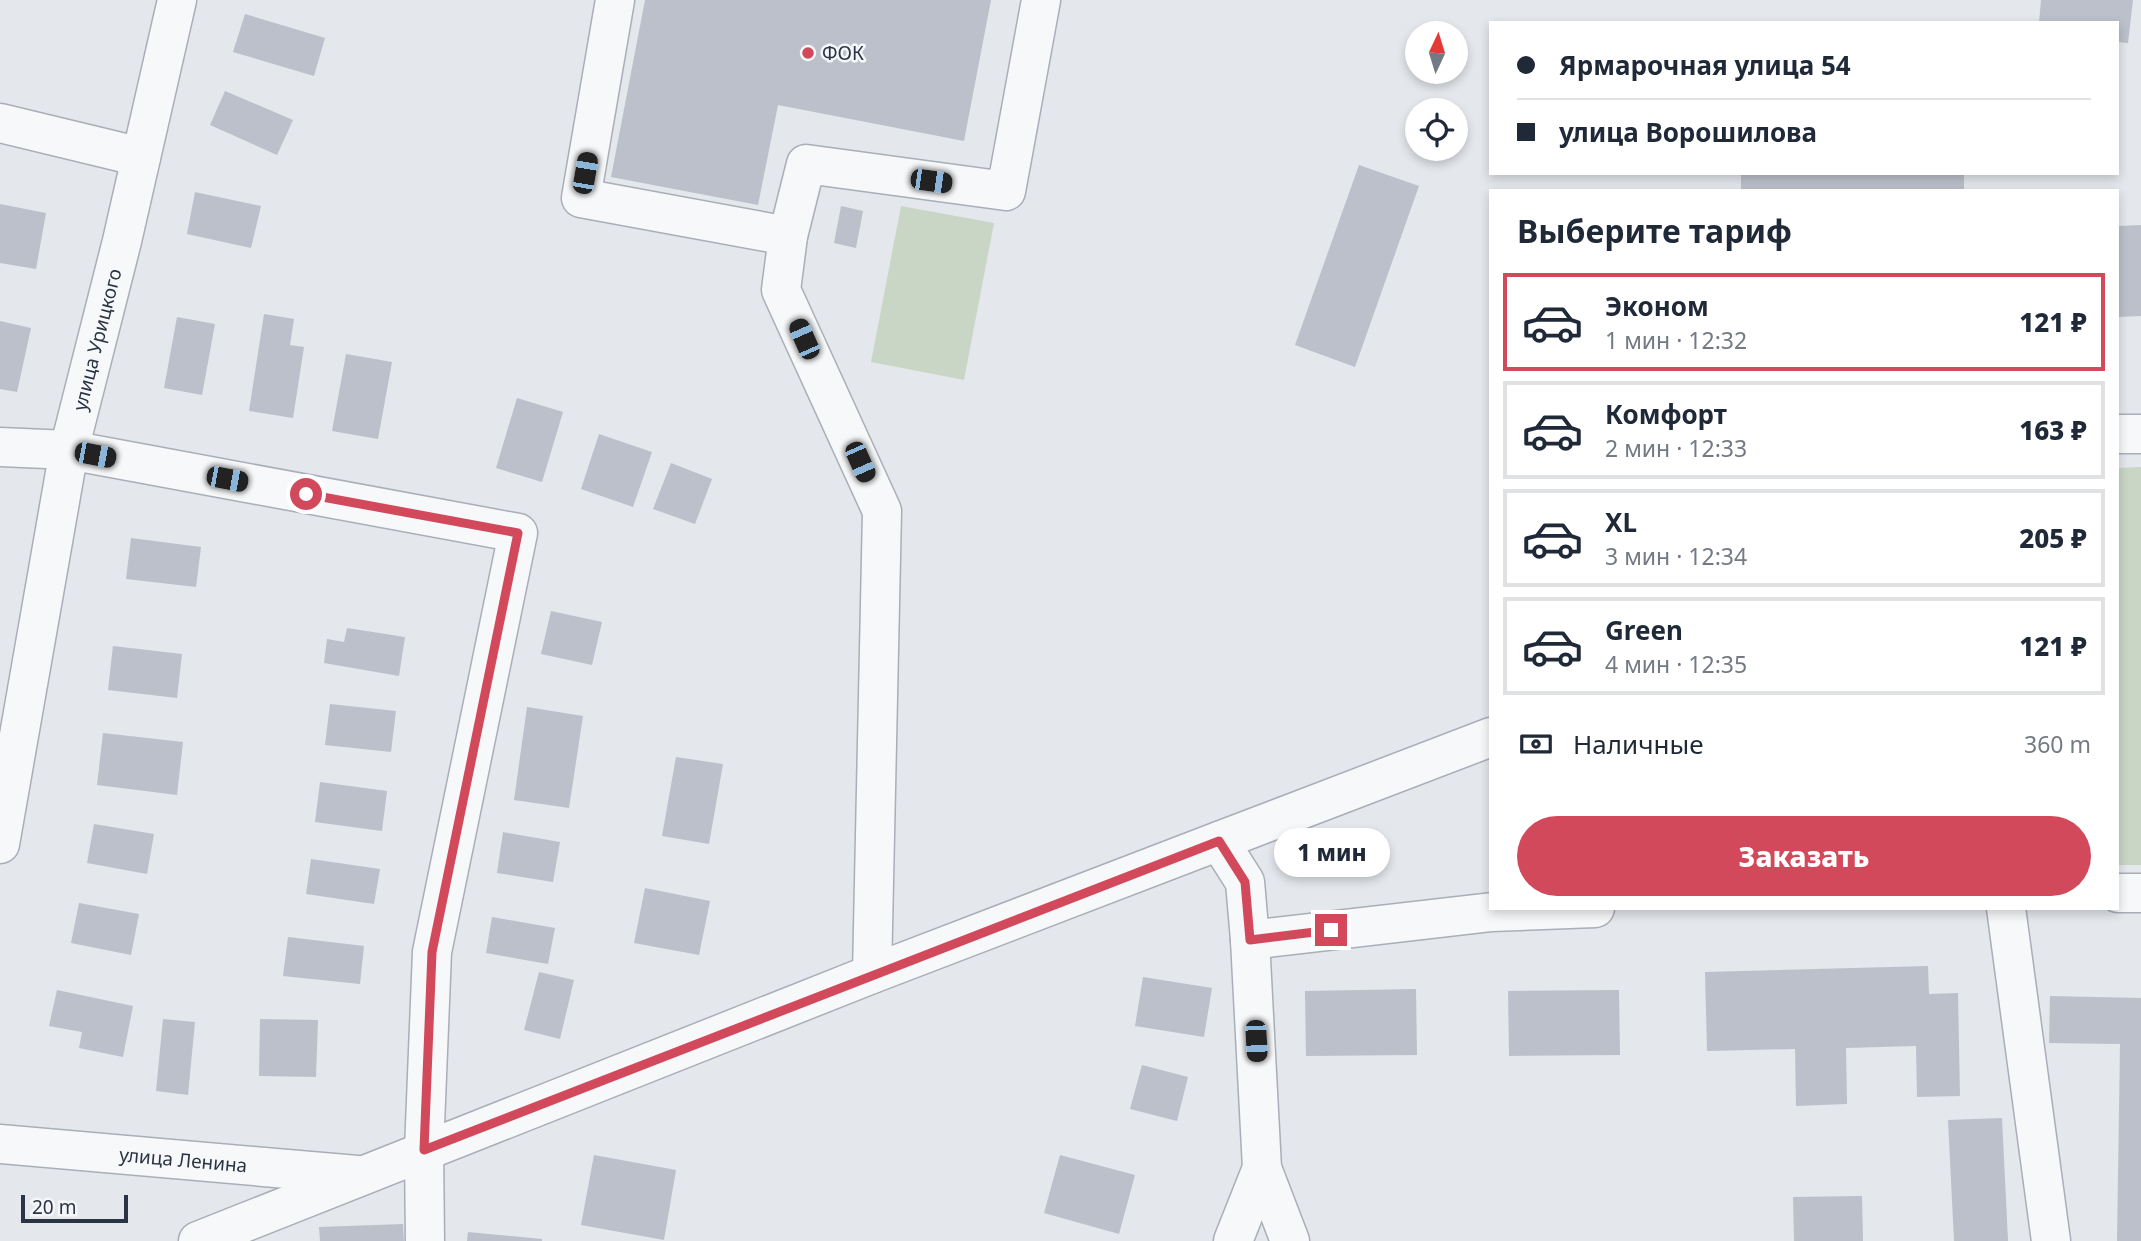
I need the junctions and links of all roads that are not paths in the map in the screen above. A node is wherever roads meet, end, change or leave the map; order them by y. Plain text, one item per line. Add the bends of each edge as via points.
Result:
1 (177, 0) edge
2 (615, 0) edge
3 (1041, 0) edge
4 (0, 123) edge
5 (141, 157) junction
6 (789, 236) junction
7 (2119, 434) edge
8 (2141, 434) edge
9 (0, 447) edge
10 (68, 450) junction
11 (1489, 738) edge
12 (1219, 841) junction
13 (0, 844) edge
14 (2119, 893) edge
15 (2141, 893) edge
16 (1544, 910) edge
17 (2006, 910) edge
18 (1250, 940) junction
19 (872, 974) junction
20 (0, 1144) edge
21 (424, 1150) junction
22 (1262, 1168) junction
23 (366, 1175) junction
24 (198, 1241) edge
25 (425, 1241) edge
26 (1233, 1241) edge
27 (1290, 1241) edge
28 (2051, 1241) edge

1 - 5 street, улица Урицкого
2 - 6 street via 581,198
3 - 6 street via 1006,191 806,163
4 - 5 street
5 - 10 street, улица Урицкого
6 - 19 street via 781,290 882,511
7 - 8 street
9 - 10 street
10 - 13 street, улица Урицкого
10 - 21 street via 518,533 432,952
11 - 12 street
12 - 18 street via 1245,882
12 - 19 street
14 - 15 street
16 - 18 street
17 - 28 street
18 - 22 street
19 - 21 street
20 - 23 street, улица Ленина
21 - 23 street
21 - 25 street
22 - 26 street
22 - 27 street
23 - 24 street

